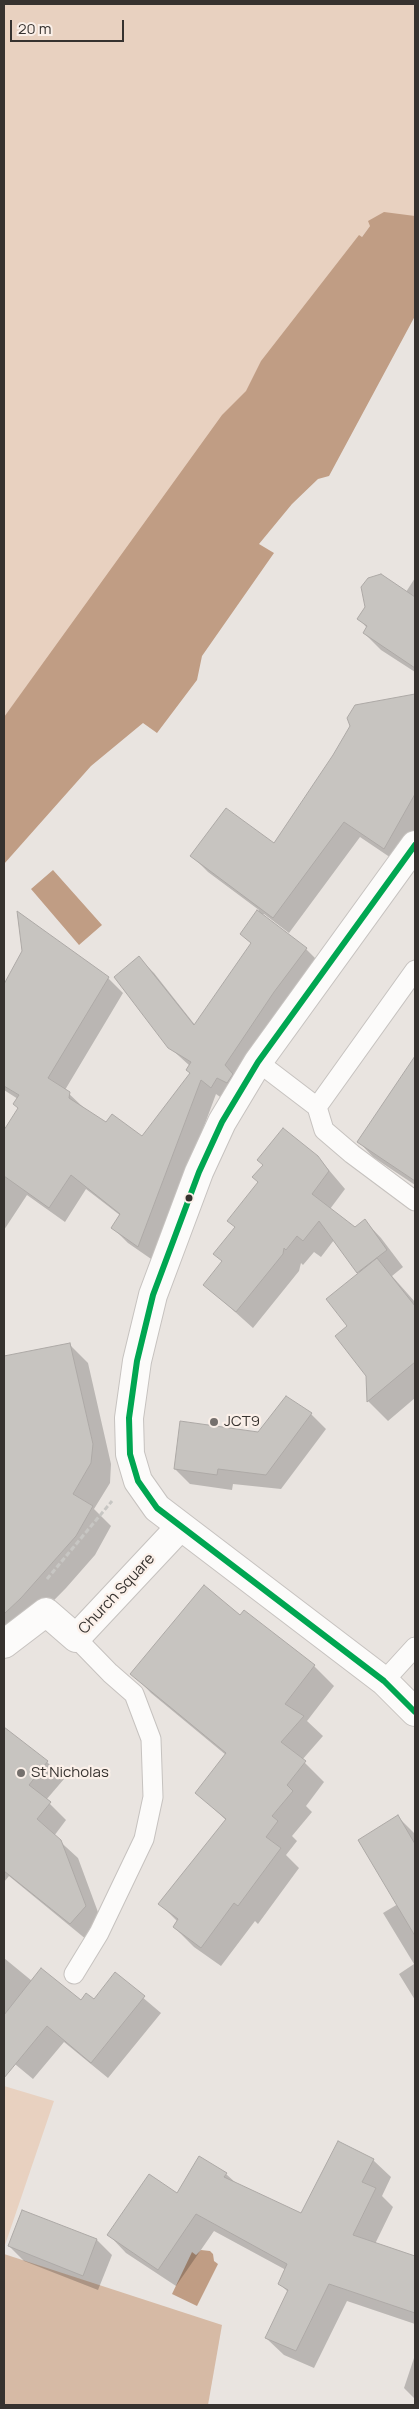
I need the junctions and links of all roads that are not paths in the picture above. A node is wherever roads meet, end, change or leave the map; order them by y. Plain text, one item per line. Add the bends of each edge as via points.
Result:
1 (415, 845) edge
2 (415, 970) edge
3 (258, 1062) junction
4 (317, 1107) junction
5 (415, 1201) edge
6 (180, 1527) junction
7 (76, 1638) junction
8 (4, 1644) edge
9 (415, 1647) edge
10 (384, 1681) junction
11 (415, 1712) edge
12 (74, 1974) dead end

1 - 3 street
2 - 4 lane
3 - 4 lane
3 - 6 street via 222,1122 199,1172 153,1295 137,1361 128,1418 130,1454 138,1481 157,1508
4 - 5 lane via 324,1130
6 - 7 street, Church Square
6 - 10 street
7 - 8 street, Church Square via 46,1612
7 - 12 lane via 134,1694 151,1739 153,1797 144,1839 99,1933
9 - 10 lane
10 - 11 street

